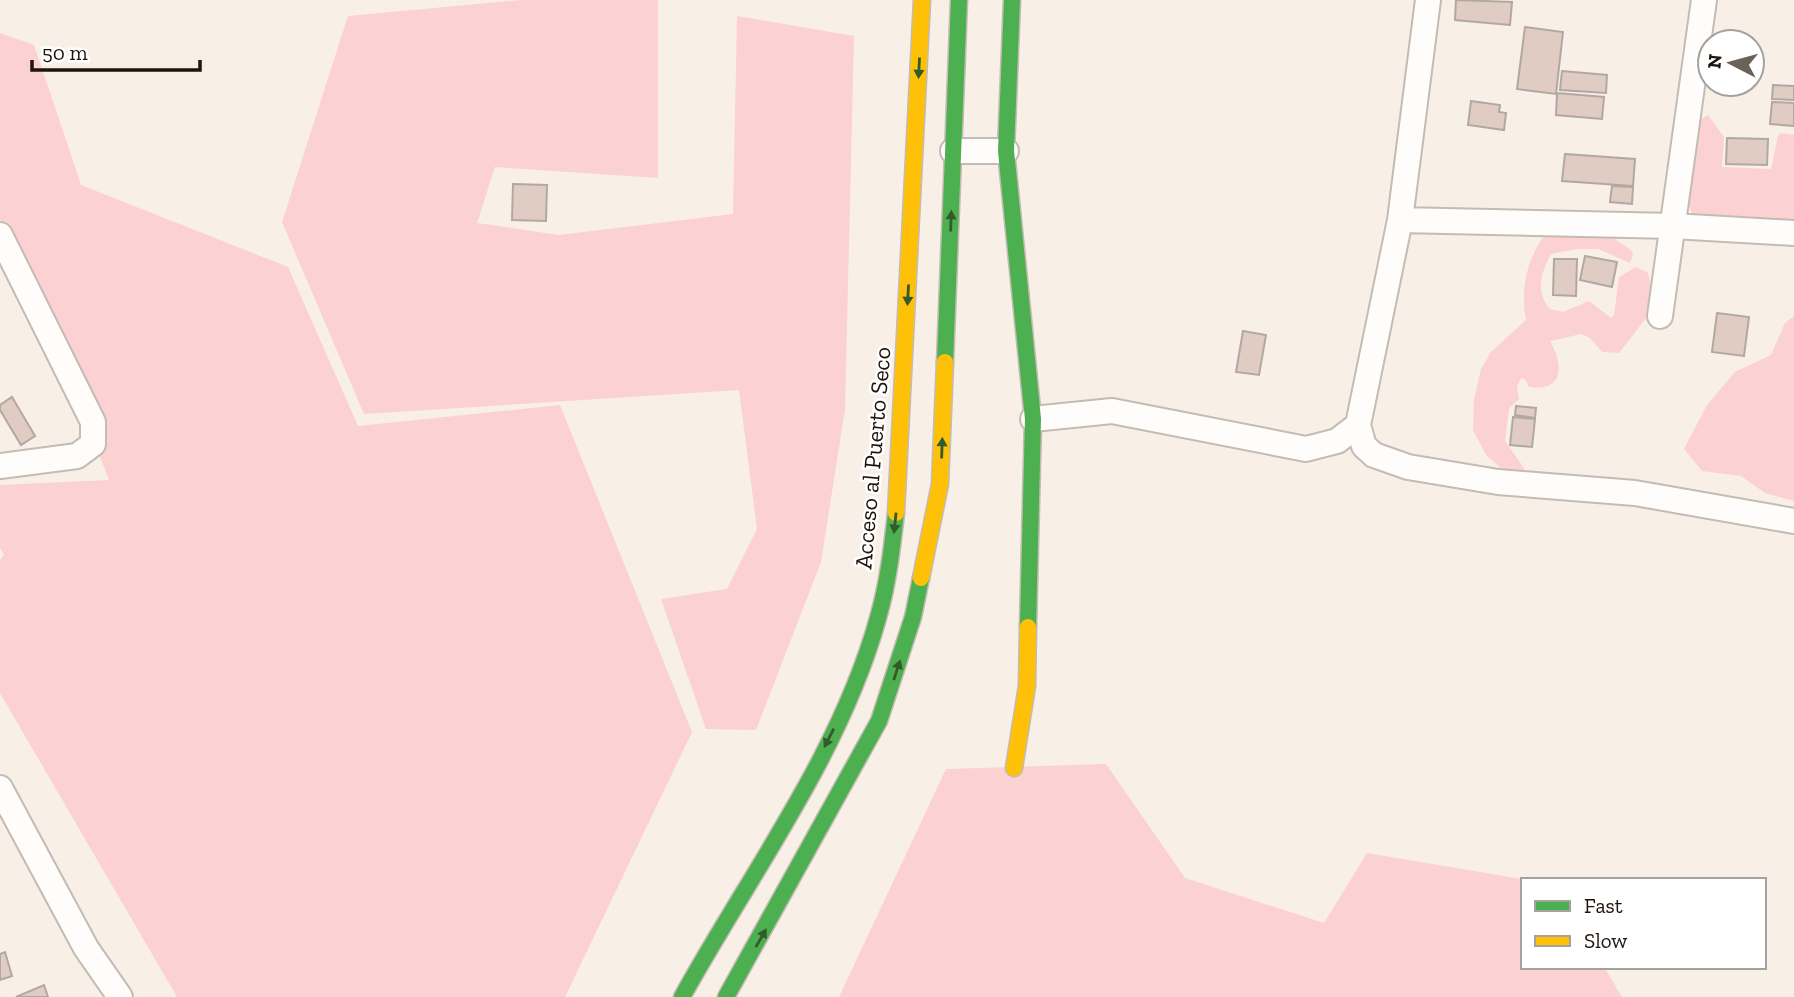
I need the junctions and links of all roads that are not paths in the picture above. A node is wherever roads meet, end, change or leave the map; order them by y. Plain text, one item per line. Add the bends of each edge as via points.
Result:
1 (922, 0) edge
2 (959, 0) edge
3 (1012, 0) edge
4 (1428, 0) edge
5 (1704, 0) edge
6 (953, 151) junction
7 (1006, 151) junction
8 (1400, 220) junction
9 (1673, 226) junction
10 (1794, 233) edge
11 (0, 235) edge
12 (1660, 316) dead end
13 (1033, 419) junction
14 (1358, 425) junction
15 (0, 466) edge
16 (1794, 521) edge
17 (1014, 768) dead end
18 (0, 788) edge
19 (120, 997) edge
20 (682, 997) edge
21 (726, 997) edge

1 -> 20 main road, Acceso al Puerto Seco via 899,480 891,557 873,636 842,712 804,786
2 - 6 main road
3 - 7 main road
4 - 8 street
5 - 9 street
6 - 7 street
21 -> 6 main road via 879,721 913,617 940,484
7 - 13 main road
8 - 9 street
8 - 14 street
9 - 10 street
9 - 12 street
11 - 15 street via 93,422 93,444 77,456
13 - 14 street via 1112,411 1306,449 1337,440
13 - 17 main road via 1027,687
14 - 16 street via 1364,446 1374,455 1408,467 1498,482 1635,493
18 - 19 street via 86,948

